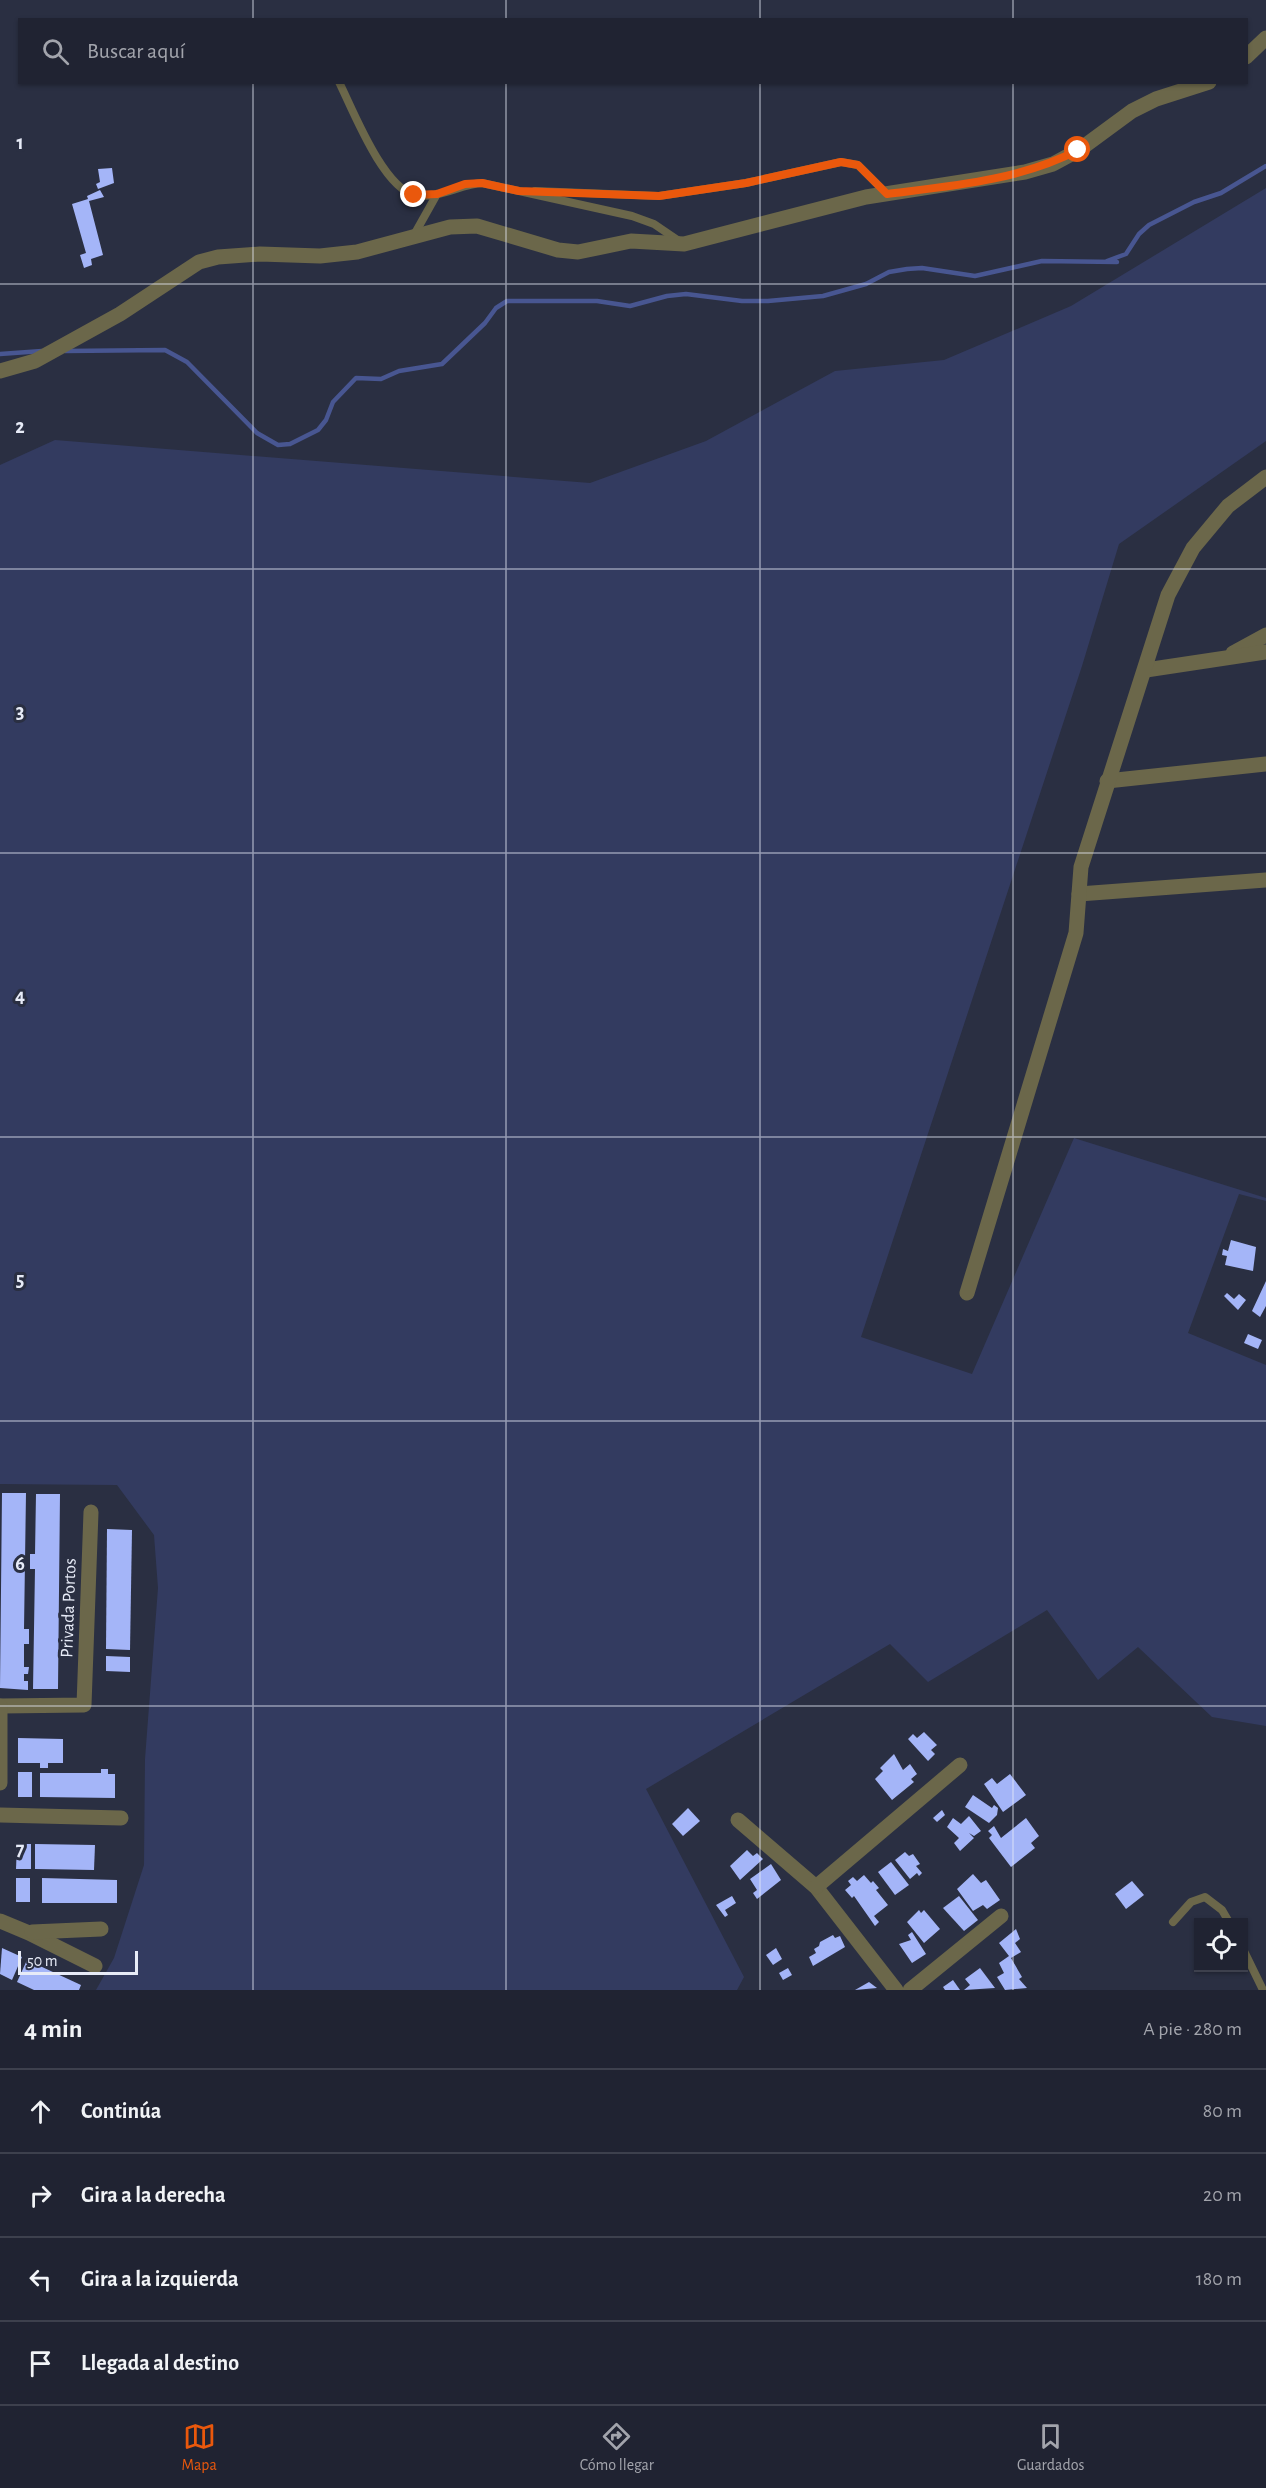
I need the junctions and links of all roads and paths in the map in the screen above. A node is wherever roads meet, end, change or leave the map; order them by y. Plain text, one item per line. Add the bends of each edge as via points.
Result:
1 (1266, 38) edge
2 (1248, 55) edge
3 (340, 84) edge
4 (1203, 84) edge
5 (519, 191) junction
6 (437, 194) junction
7 (887, 194) junction
8 (413, 237) junction
9 (684, 244) junction
10 (0, 371) edge
11 (1266, 477) edge
12 (1266, 636) edge
13 (1266, 652) edge
14 (1220, 660) junction
15 (1146, 670) junction
16 (1266, 764) edge
17 (1107, 782) junction
18 (1266, 880) edge
19 (1079, 894) junction
20 (966, 1293) dead end
21 (91, 1512) dead end
22 (1, 1706) edge
23 (960, 1765) dead end
24 (0, 1783) edge
25 (0, 1815) edge
26 (121, 1818) dead end
27 (738, 1820) dead end
28 (816, 1887) junction
29 (1001, 1916) dead end
30 (1226, 1918) edge
31 (0, 1921) edge
32 (1173, 1922) dead end
33 (100, 1929) dead end
34 (29, 1933) junction
35 (1248, 1959) edge
36 (95, 1966) dead end
37 (896, 1990) edge
38 (910, 1990) edge
39 (1263, 1990) edge

1 - 2 street
3 - 6 lane via 385,171 398,186 414,195
4 - 7 street via 1131,111 1053,164
5 - 6 lane via 482,183 465,184
5 - 7 lane via 659,196 746,183 841,162 858,165
5 - 9 lane via 632,216
6 - 8 lane
7 - 9 street via 845,201 828,209
8 - 9 street via 450,227 477,226 558,250 578,252 631,241
8 - 10 street via 357,252 320,256 239,254 199,262 120,314 35,361
11 - 15 street via 1228,506 1193,548 1167,595
12 - 14 street
13 - 14 street
14 - 15 street
15 - 17 street
16 - 17 street
17 - 19 street via 1082,867
18 - 19 street
19 - 20 street via 1076,933
21 - 22 street, Privada Portos via 84,1705
22 - 24 street
23 - 28 street
25 - 26 street
27 - 28 street
28 - 37 street
29 - 38 street
30 - 32 lane via 1205,1897 1191,1902
31 - 34 street
33 - 34 street
34 - 36 street
35 - 39 lane

